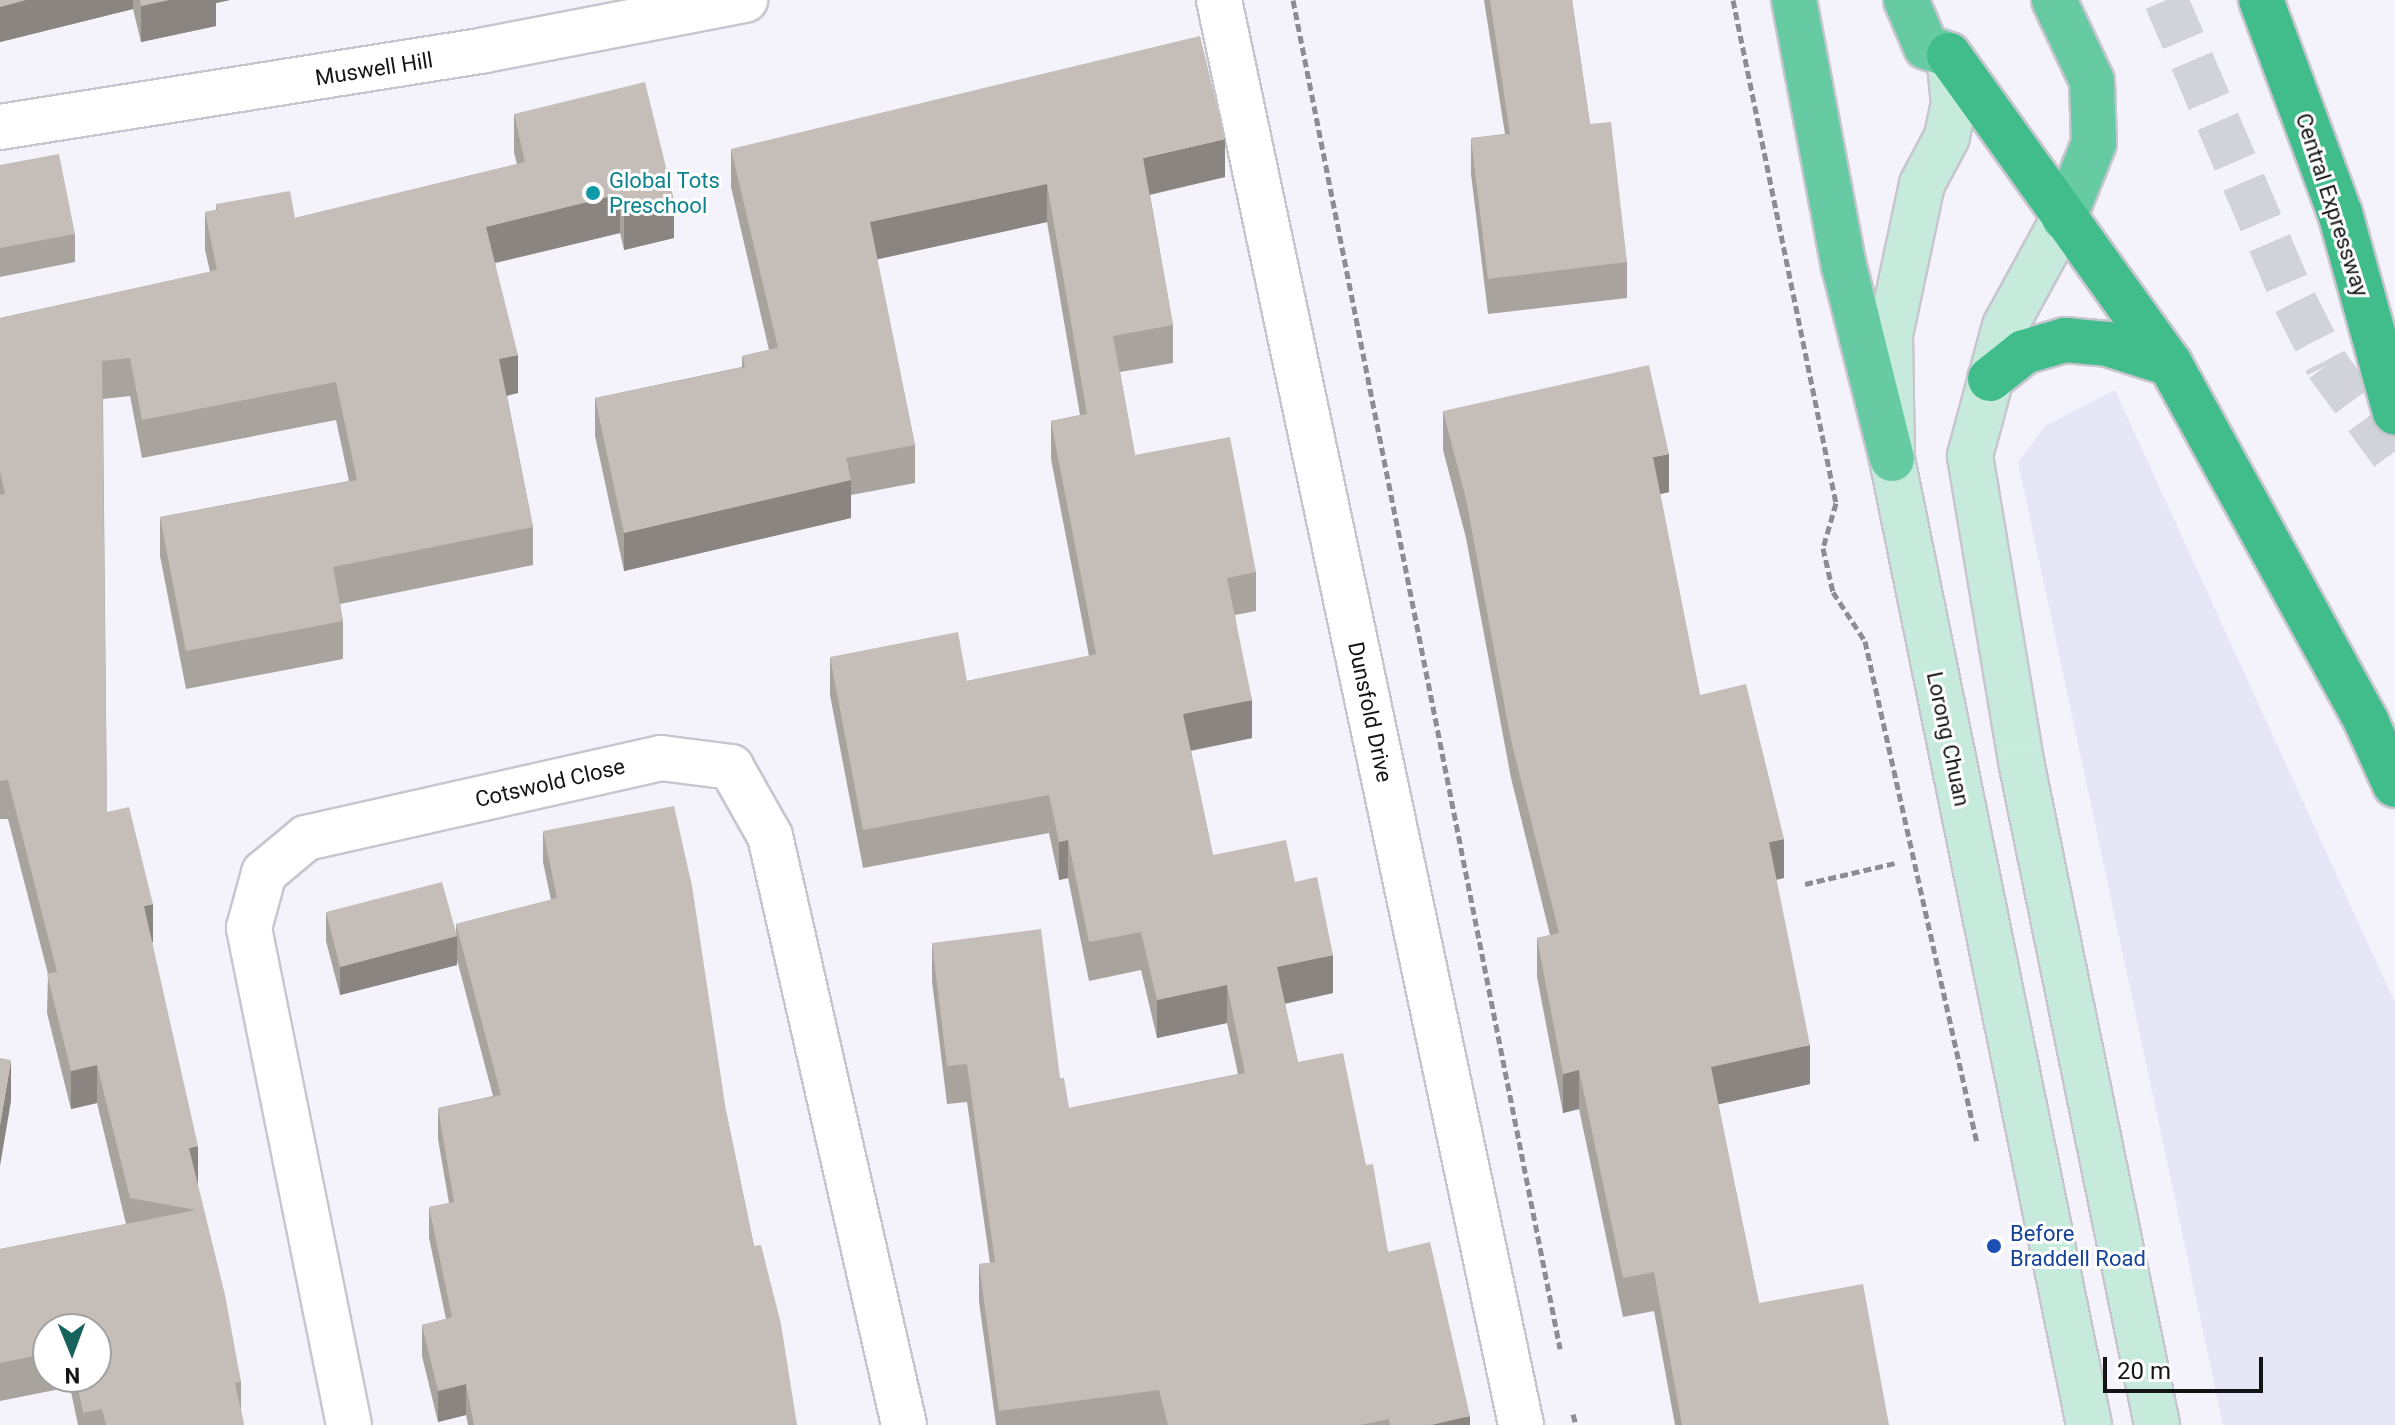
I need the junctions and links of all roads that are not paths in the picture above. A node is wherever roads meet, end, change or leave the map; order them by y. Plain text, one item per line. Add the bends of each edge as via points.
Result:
1 (745, 0) edge
2 (1219, 0) edge
3 (1794, 0) edge
4 (1906, 0) edge
5 (1931, 0) edge
6 (2054, 0) edge
7 (2261, 0) edge
8 (1949, 55) junction
9 (0, 127) edge
10 (2064, 218) junction
11 (2170, 364) junction
12 (1990, 379) junction
13 (2395, 413) edge
14 (1892, 459) junction
15 (2395, 785) edge
16 (349, 1425) edge
17 (904, 1425) edge
18 (1521, 1425) edge
19 (2089, 1425) edge
20 (2157, 1425) edge

1 - 9 street, Muswell Hill via 485,50
2 - 18 street, Dunsfold Drive
3 - 14 highway via 1844,266
4 - 8 highway via 1926,47
5 - 8 highway
6 - 10 highway via 2092,81 2094,143
7 - 13 highway, Central Expressway via 2340,213
8 - 10 highway
8 - 14 main road, Lorong Chuan via 1954,103 1947,137 1922,184 1890,334
10 - 11 highway
10 - 12 main road via 2005,326
11 - 12 highway via 2107,344 2065,340 2024,352
11 - 15 highway via 2367,723
12 - 20 main road via 1970,456 1985,557 2022,766
14 - 19 main road, Lorong Chuan
16 - 17 street, Cotswold Close via 249,928 264,873 306,838 661,758 731,767 770,836

